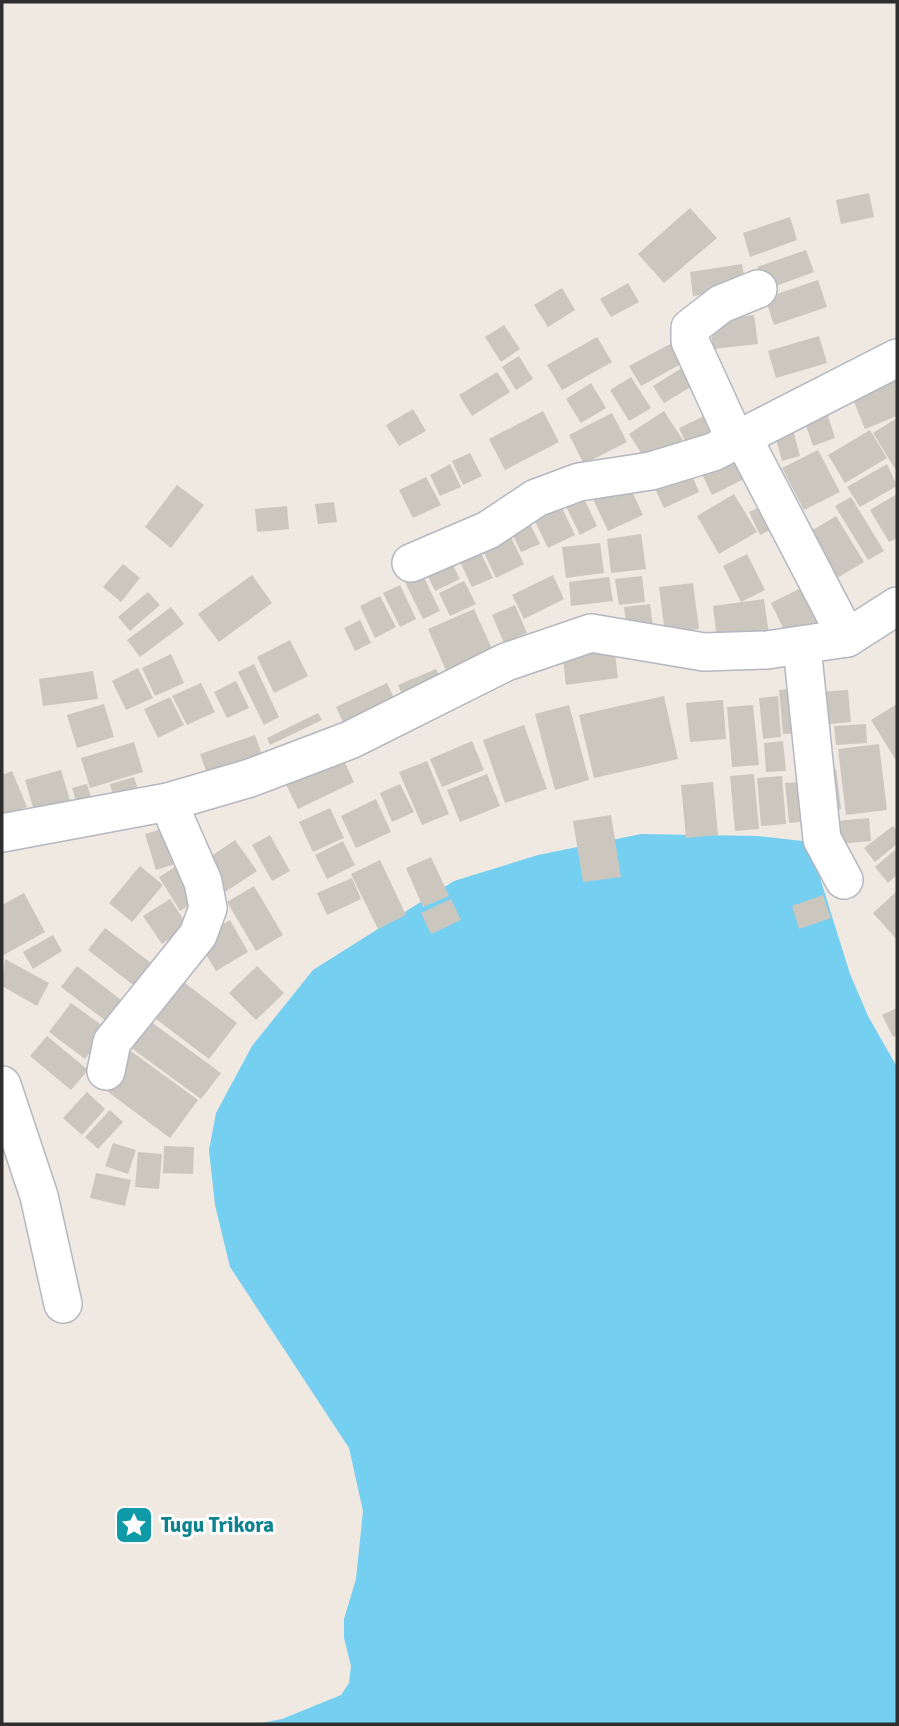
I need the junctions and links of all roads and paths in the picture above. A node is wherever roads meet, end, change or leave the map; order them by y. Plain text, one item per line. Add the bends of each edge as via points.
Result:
1 (758, 289) dead end
2 (897, 358) edge
3 (743, 438) junction
4 (411, 563) dead end
5 (897, 606) edge
6 (847, 638) junction
7 (802, 647) junction
8 (168, 802) junction
9 (2, 833) edge
10 (844, 880) dead end
11 (106, 1071) dead end
12 (2, 1085) edge
13 (63, 1304) dead end

1 - 3 street via 721,304 690,328 692,350 728,424
2 - 3 street
3 - 4 street via 651,471 579,482 536,498 488,530
3 - 6 street
5 - 6 street
6 - 7 street
7 - 8 street via 704,652 591,633 506,662 350,740 250,778
7 - 10 street via 822,839
8 - 9 street
8 - 11 street via 203,882 208,908 198,934 113,1042
12 - 13 street via 39,1196

